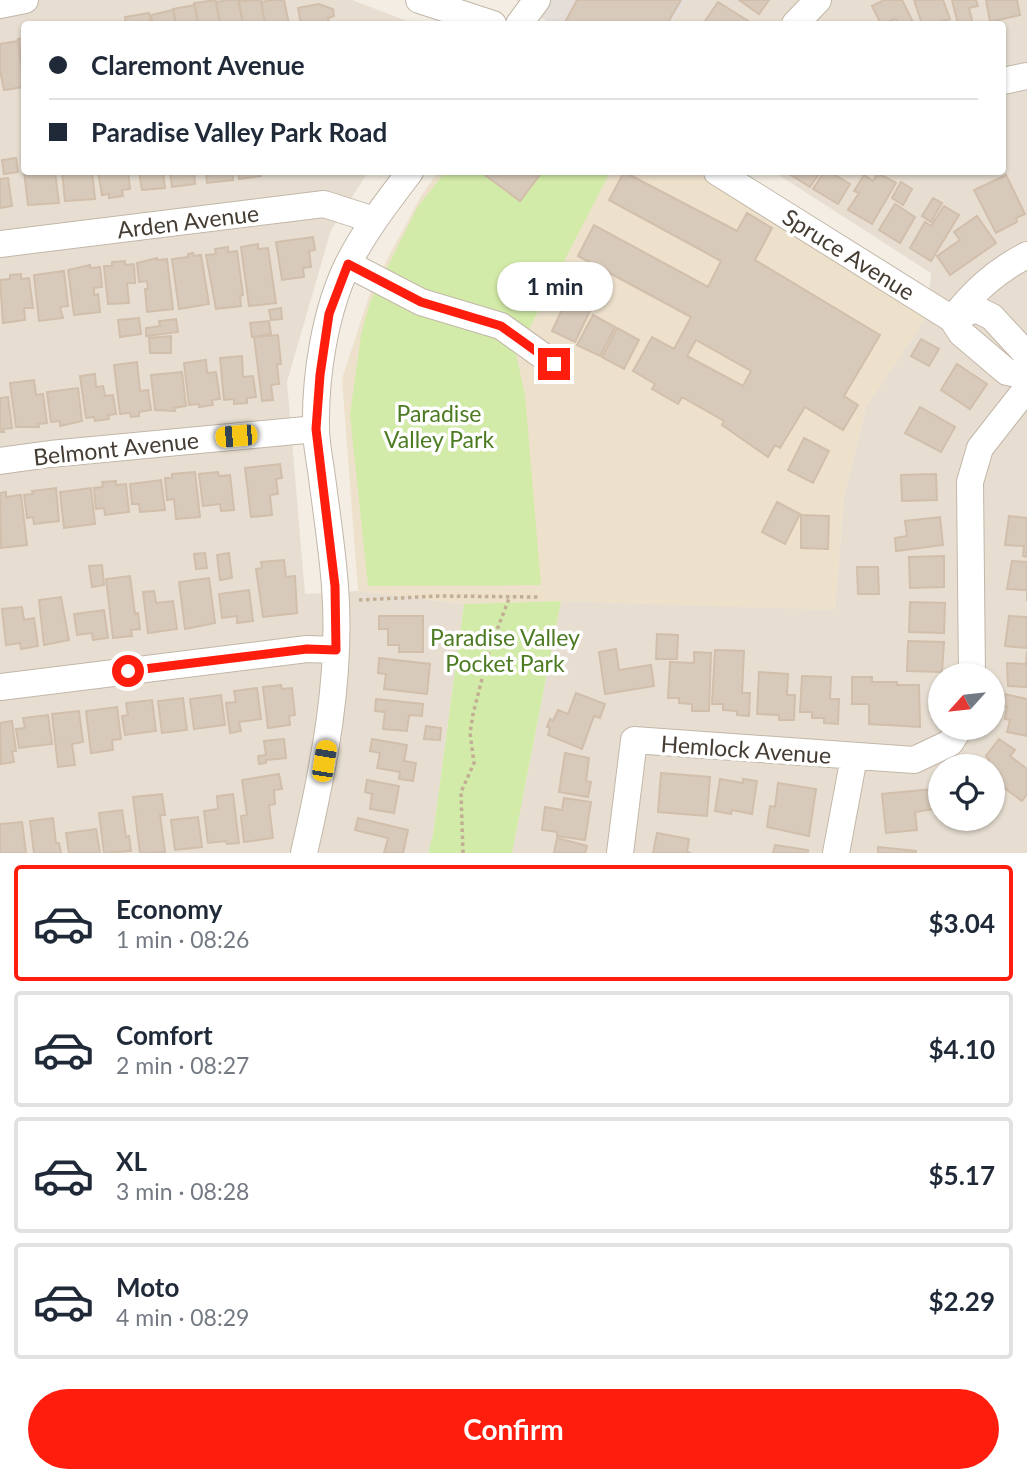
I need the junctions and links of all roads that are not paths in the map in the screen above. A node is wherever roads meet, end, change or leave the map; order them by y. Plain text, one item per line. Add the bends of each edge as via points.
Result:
1 (24, 0) edge
2 (419, 0) edge
3 (818, 0) edge
4 (0, 5) edge
5 (487, 21) edge
6 (798, 21) edge
7 (1027, 76) edge
8 (1006, 80) edge
9 (408, 175) edge
10 (729, 175) edge
11 (749, 180) edge
12 (374, 220) junction
13 (0, 244) edge
14 (1027, 255) edge
15 (348, 264) junction
16 (952, 319) junction
17 (1027, 355) edge
18 (554, 364) dead end
19 (1027, 376) edge
20 (1027, 388) edge
21 (316, 429) junction
22 (0, 461) edge
23 (336, 650) junction
24 (972, 663) edge
25 (0, 687) edge
26 (952, 740) edge
27 (854, 757) junction
28 (304, 853) edge
29 (620, 853) edge
30 (836, 853) edge

1 - 4 street
2 - 5 street
3 - 6 street
7 - 8 street
9 - 12 street
10 - 11 street, Spruce Avenue
11 - 16 street, Spruce Avenue
12 - 13 street, Arden Avenue via 324,204
12 - 15 street
14 - 16 street via 1002,268
15 - 18 street via 421,302 501,326
15 - 21 street via 329,314
16 - 17 street via 976,309 992,317
16 - 19 street, Spruce Avenue via 961,333 1007,372
20 - 24 street via 980,448 970,482
21 - 22 street, Belmont Avenue
21 - 23 street
23 - 25 street via 307,649
23 - 28 street via 322,773
26 - 27 street, Hemlock Avenue via 914,760
27 - 29 street, Hemlock Avenue via 634,740
27 - 30 street

